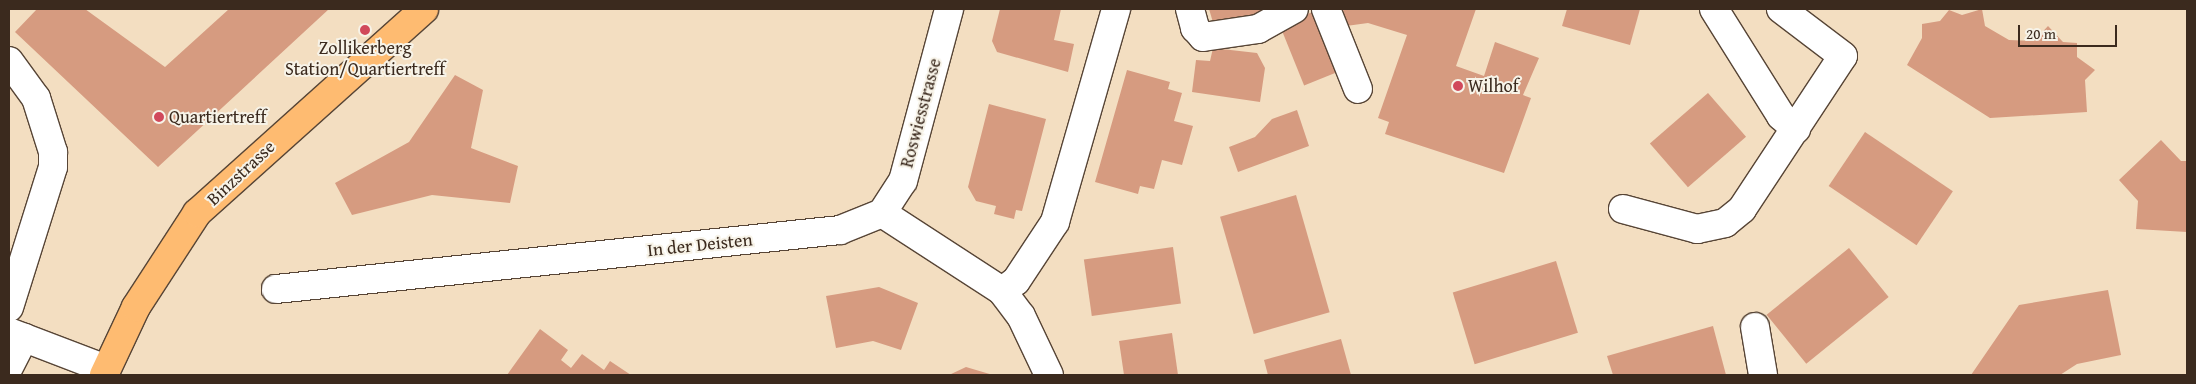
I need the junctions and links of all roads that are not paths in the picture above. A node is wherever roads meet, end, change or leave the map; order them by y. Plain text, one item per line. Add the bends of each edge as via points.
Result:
1 (424, 9) edge
2 (949, 9) edge
3 (1116, 9) edge
4 (1190, 9) edge
5 (1294, 9) edge
6 (1326, 9) edge
7 (1714, 9) edge
8 (1781, 9) edge
9 (9, 61) edge
10 (1358, 89) dead end
11 (1796, 129) junction
12 (1623, 208) dead end
13 (882, 213) junction
14 (276, 289) dead end
15 (1002, 291) junction
16 (9, 307) edge
17 (1755, 327) dead end
18 (17, 335) edge
19 (9, 367) edge
20 (105, 372) edge
21 (1049, 375) edge
22 (1764, 375) edge

1 - 20 main road, Binzstrasse via 198,214 136,306
2 - 13 street, Roswiesstrasse via 903,181
3 - 15 street via 1055,222 1016,281
4 - 5 street via 1195,28 1203,37 1258,29
6 - 10 street
7 - 11 street via 1781,116
8 - 11 street via 1844,56
9 - 16 street via 36,98 53,152 53,167
11 - 12 street via 1742,208 1725,223 1697,230
13 - 14 street, In der Deisten via 840,230
13 - 15 street
15 - 21 street via 1022,316
17 - 22 street
18 - 19 street
18 - 20 street

